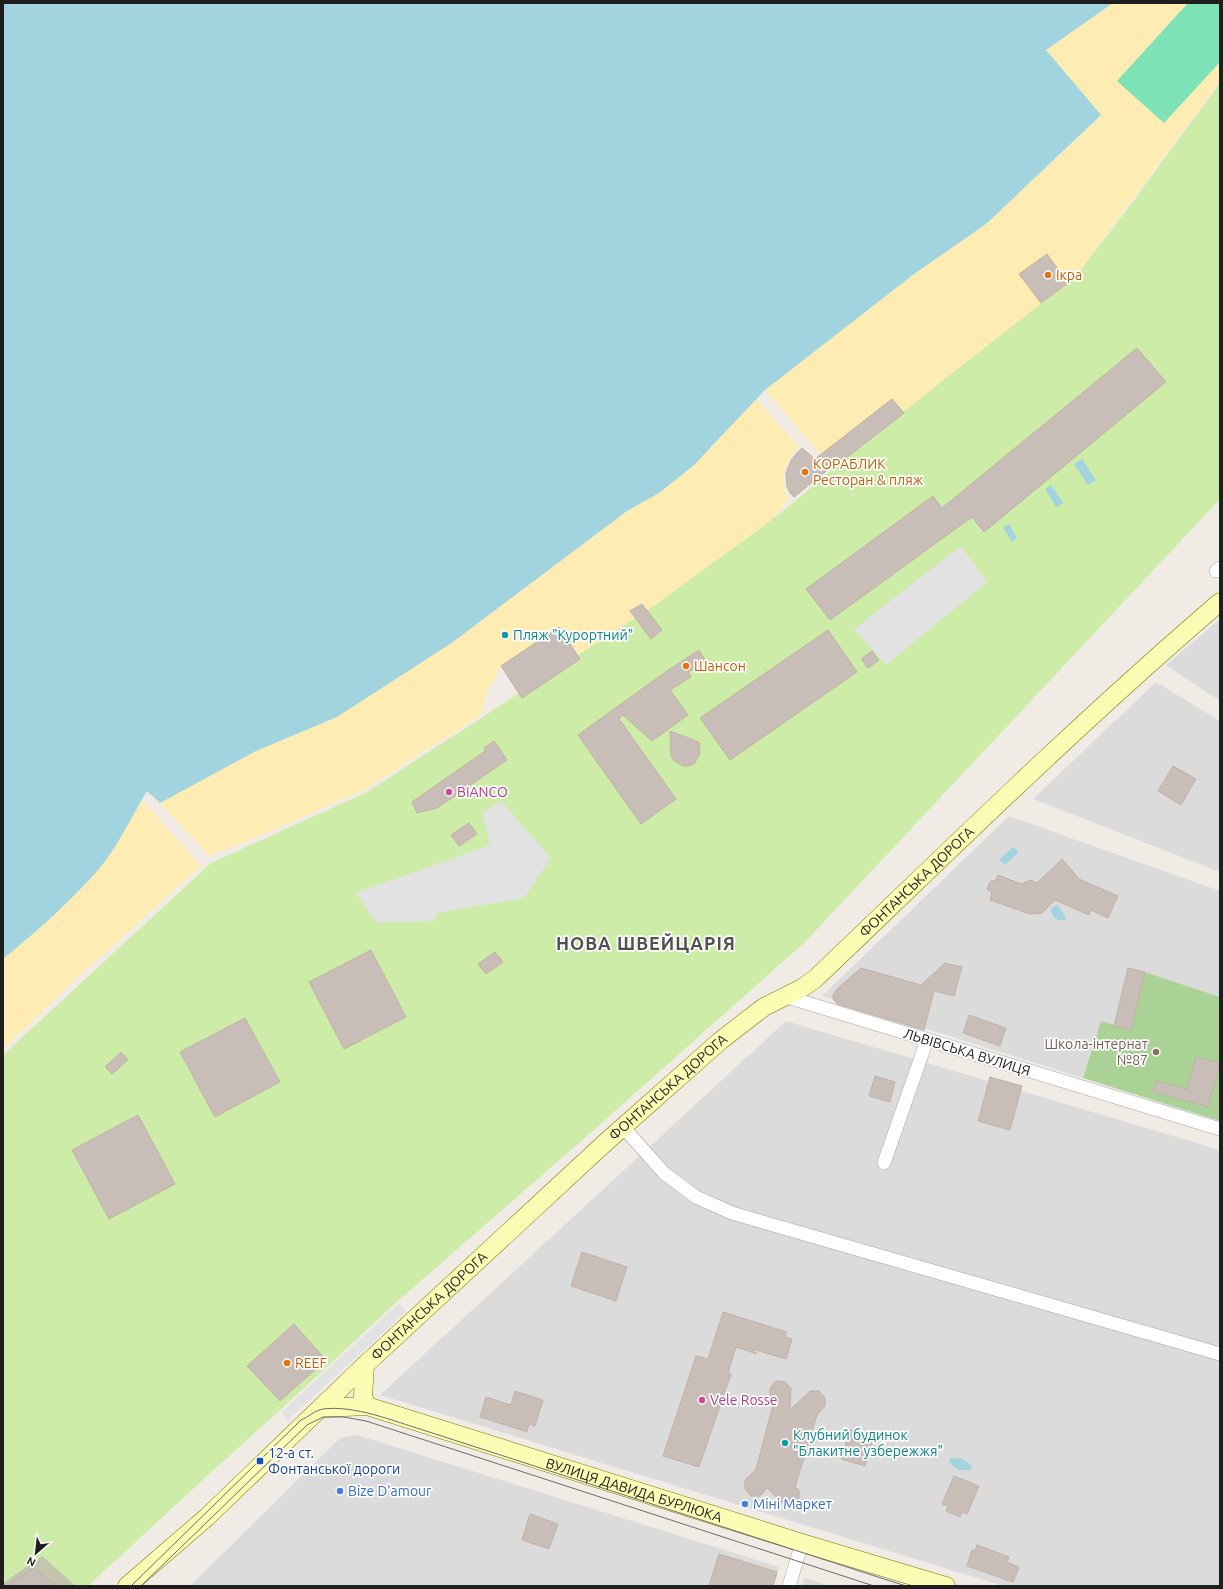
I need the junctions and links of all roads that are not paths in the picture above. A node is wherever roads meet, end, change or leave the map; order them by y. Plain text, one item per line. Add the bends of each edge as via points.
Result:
1 (1220, 602) edge
2 (784, 996) junction
3 (927, 1040) junction
4 (624, 1127) junction
5 (1220, 1129) edge
6 (884, 1163) dead end
7 (1220, 1354) edge
8 (365, 1365) junction
9 (367, 1406) junction
10 (321, 1408) junction
11 (802, 1543) junction
12 (127, 1586) edge
13 (789, 1586) edge
14 (946, 1586) edge

1 - 2 main road, ФОНТАНСЬКА ДОРОГА via 1127,683 815,979
2 - 3 street, ЛЬВІВСЬКА ВУЛИЦЯ
2 - 4 main road, ФОНТАНСЬКА ДОРОГА via 747,1019
3 - 5 street, ЛЬВІВСЬКА ВУЛИЦЯ
3 - 6 street
4 - 7 street via 664,1173 696,1197 732,1213
4 - 8 main road, ФОНТАНСЬКА ДОРОГА
8 - 9 main road via 363,1396
8 - 10 main road, ФОНТАНСЬКА ДОРОГА
9 - 10 main road, ВУЛИЦЯ ДАВИДА БУРЛЮКА
9 - 11 main road, ВУЛИЦЯ ДАВИДА БУРЛЮКА
10 - 12 main road, ФОНТАНСЬКА ДОРОГА via 207,1517
11 - 13 street
11 - 14 main road, ВУЛИЦЯ ДАВИДА БУРЛЮКА

